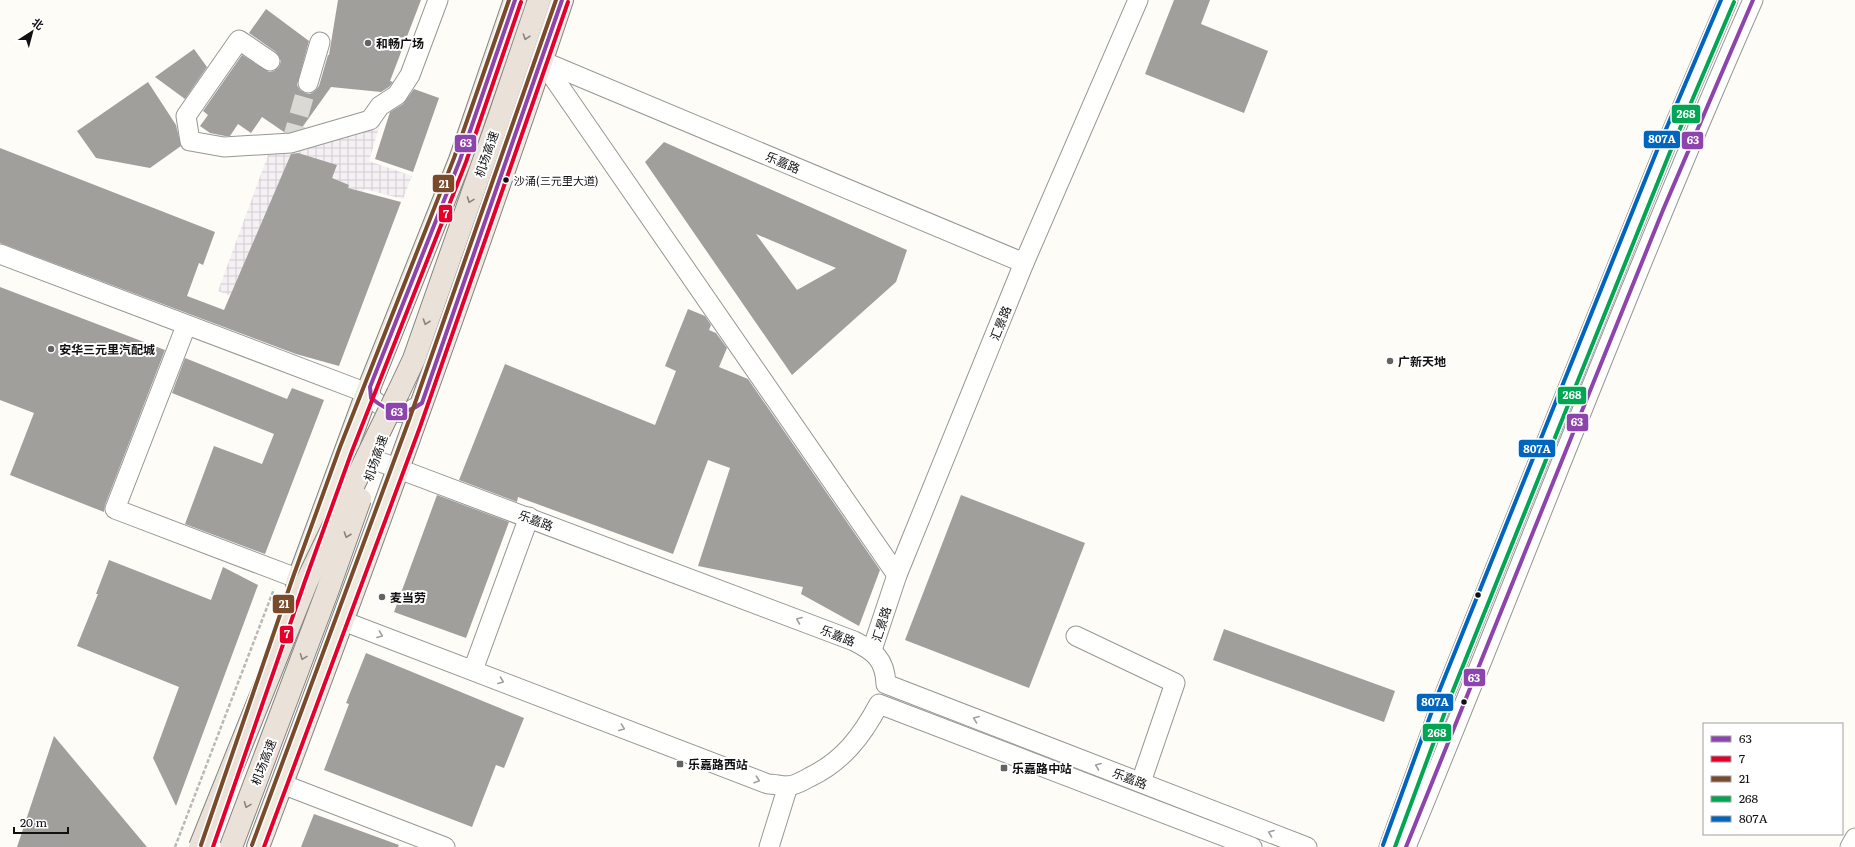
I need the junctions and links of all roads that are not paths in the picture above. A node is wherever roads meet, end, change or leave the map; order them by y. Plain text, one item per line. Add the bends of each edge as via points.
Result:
1 (438, 0) edge
2 (515, 0) edge
3 (539, 0) edge
4 (562, 0) edge
5 (1138, 0) edge
6 (1728, 0) edge
7 (1753, 0) edge
8 (320, 42) dead end
9 (270, 61) dead end
10 (542, 61) junction
11 (308, 83) tunnel mouth
12 (0, 254) edge
13 (1024, 263) junction
14 (186, 326) junction
15 (368, 390) junction
16 (398, 393) junction
17 (422, 402) junction
18 (346, 449) junction
19 (398, 468) junction
20 (529, 517) junction
21 (897, 575) junction
22 (290, 576) junction
23 (343, 621) junction
24 (1076, 636) dead end
25 (872, 650) junction
26 (473, 670) junction
27 (886, 684) junction
28 (878, 704) junction
29 (1141, 782) junction
30 (282, 784) junction
31 (788, 786) junction
32 (1855, 838) edge
33 (200, 847) edge
34 (207, 847) edge
35 (231, 847) edge
36 (258, 847) edge
37 (444, 847) edge
38 (769, 847) edge
39 (1252, 847) edge
40 (1307, 847) edge
41 (1388, 847) edge
42 (1406, 847) edge
43 (1850, 847) edge

1 - 9 street via 410,75 397,95 380,106 370,120 291,143 224,147 190,141 186,116 239,40
2 - 15 main road via 460,160
3 -> 16 highway, 机场高速 via 414,358
4 - 10 main road
5 - 13 street, 汇景路
6 - 41 street via 1664,150 1454,669
7 - 42 street via 1685,157
8 - 11 street
10 - 13 street, 乐嘉路
10 - 17 main road
10 - 21 street
12 - 14 street
13 - 21 street, 汇景路
14 - 15 street
14 - 22 street via 115,509
15 - 17 street via 371,398 381,406 397,413 406,413
15 - 18 main road
16 - 33 highway, bridge via 307,581
16 -> 35 highway, 机场高速, bridge via 327,592
17 - 19 main road
18 - 19 street, 乐嘉路
18 - 22 main road
19 - 20 street, 乐嘉路
19 - 23 main road
25 -> 20 street, 乐嘉路
20 - 26 street
21 - 25 street, 汇景路
22 - 34 main road
23 -> 26 street
23 - 30 main road
24 - 29 street via 1175,683
25 - 27 street, 乐嘉路 via 886,669
26 -> 31 street via 748,777 768,784
27 - 28 street
29 -> 27 street, 乐嘉路
28 - 31 street via 868,725 838,760 820,772
28 - 39 street, 乐嘉路
40 -> 29 street, 乐嘉路
30 - 36 main road
30 - 37 street
31 - 38 street
32 - 43 street

